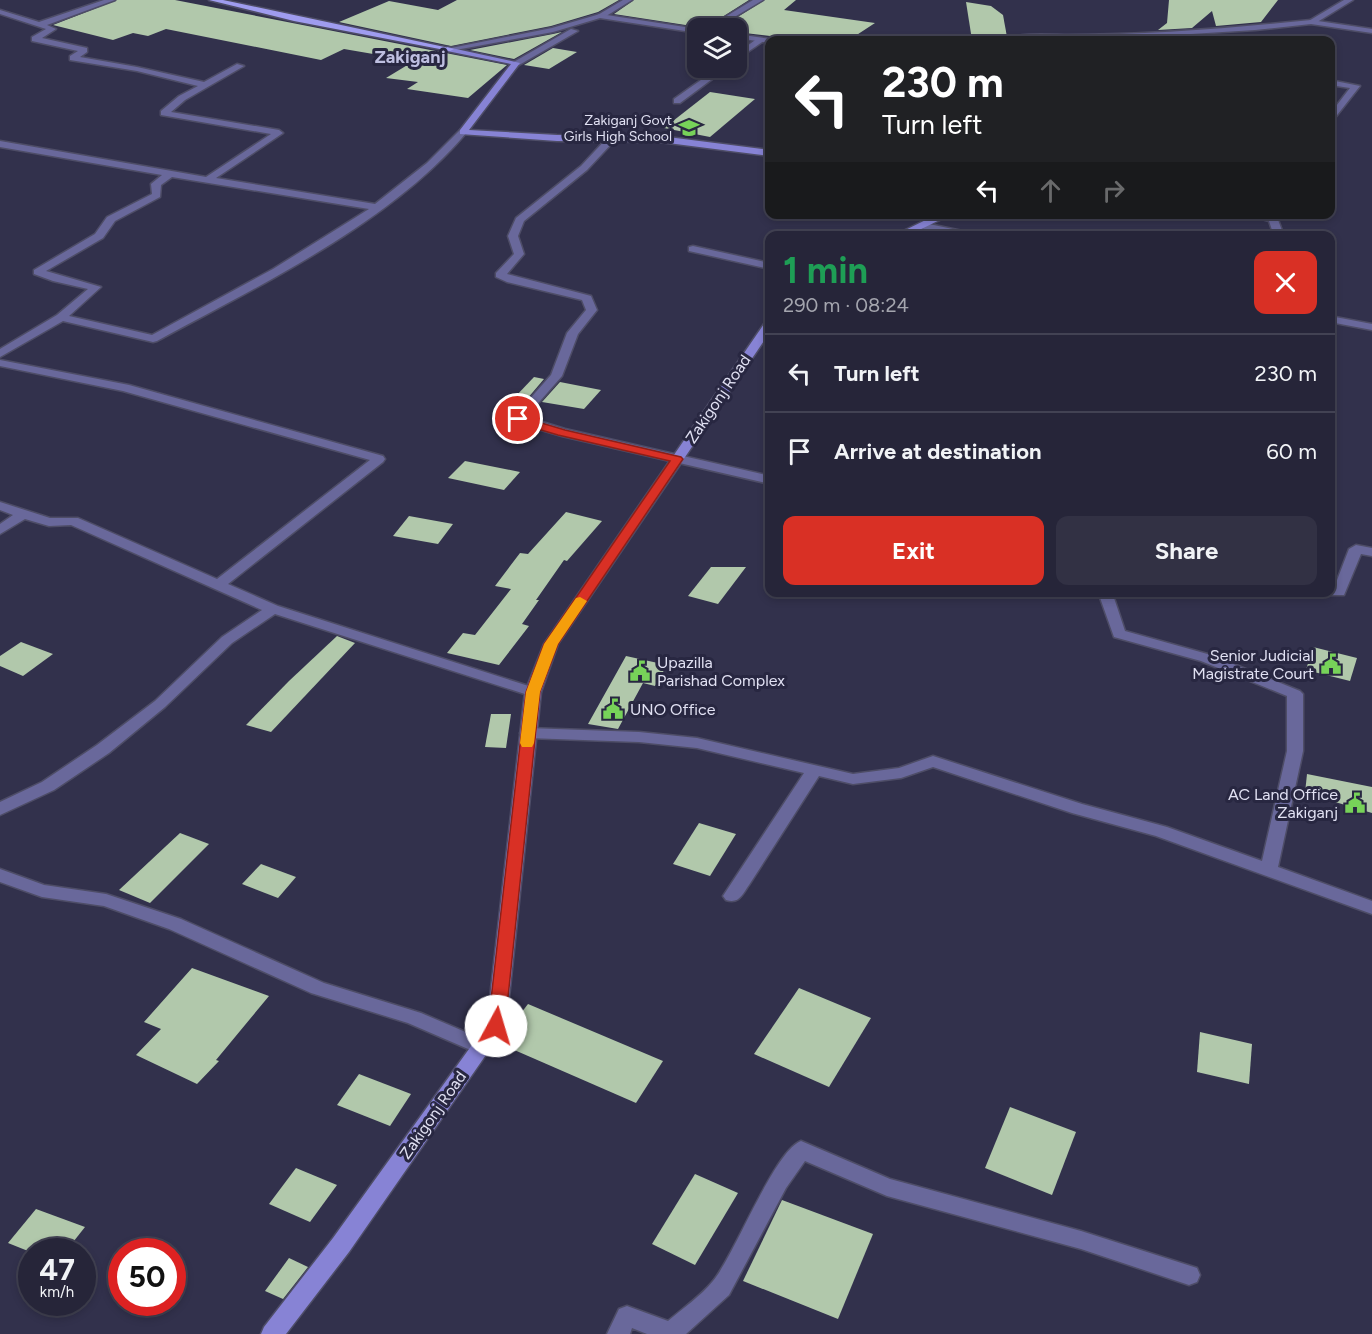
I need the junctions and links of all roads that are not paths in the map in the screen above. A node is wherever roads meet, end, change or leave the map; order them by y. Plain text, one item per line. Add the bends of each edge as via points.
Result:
1 (111, 0) edge
2 (213, 0) edge
3 (628, 0) edge
4 (759, 0) edge
5 (1349, 0) edge
6 (0, 12) edge
7 (600, 16) junction
8 (726, 18) edge
9 (1311, 22) junction
10 (39, 25) junction
11 (687, 29) edge
12 (1372, 31) edge
13 (1126, 36) edge
14 (747, 38) edge
15 (765, 40) edge
16 (450, 49) junction
17 (747, 51) edge
18 (516, 63) junction
19 (240, 66) dead end
20 (709, 78) edge
21 (1335, 83) edge
22 (204, 85) junction
23 (677, 101) dead end
24 (1335, 114) edge
25 (463, 132) junction
26 (611, 139) junction
27 (0, 144) edge
28 (765, 152) edge
29 (170, 174) junction
30 (207, 180) junction
31 (377, 207) junction
32 (937, 219) edge
33 (924, 226) junction
34 (911, 231) edge
35 (948, 231) edge
36 (693, 249) dead end
37 (765, 265) edge
38 (61, 317) junction
39 (1335, 320) edge
40 (1372, 327) edge
41 (765, 330) edge
42 (0, 354) edge
43 (0, 363) edge
44 (677, 459) junction
45 (765, 479) edge
46 (0, 506) edge
47 (22, 514) junction
48 (0, 530) edge
49 (1372, 552) edge
50 (218, 585) junction
51 (1335, 592) edge
52 (1107, 597) edge
53 (273, 609) junction
54 (533, 692) junction
55 (528, 733) junction
56 (814, 771) junction
57 (0, 808) edge
58 (1269, 870) junction
59 (0, 875) edge
60 (732, 897) dead end
61 (1372, 908) edge
62 (482, 1047) junction
63 (1189, 1275) dead end
64 (272, 1334) edge
65 (618, 1334) edge

1 - 10 street
2 - 16 main road
3 - 7 street
4 - 8 street
5 - 9 street
6 - 10 street
7 - 11 street
7 - 16 street via 553,30
7 - 18 street
9 - 12 street
9 - 13 street
10 - 22 street via 52,28 35,39 84,50 73,58
14 - 15 street
15 - 17 street
16 - 18 main road
18 - 25 main road
19 - 22 street
20 - 23 street
21 - 24 street via 1356,86
22 - 30 street via 164,113 279,133
25 - 26 main road
25 - 31 street via 438,160
26 - 28 main road via 660,139
26 - 44 street via 584,168 520,220 513,236 519,254 500,275 586,298 592,310 573,333 556,376 518,419
27 - 29 street
29 - 30 street
29 - 38 street via 156,184 157,195 111,219 99,236 38,272 96,287
30 - 31 street
31 - 38 street via 241,294 153,339
32 - 33 main road
33 - 34 main road
33 - 35 street
36 - 37 street
38 - 42 street
39 - 40 street
41 - 44 main road, Zakigonj Road
43 - 50 street via 124,388 379,459
44 - 45 street
44 - 54 main road, Zakigonj Road via 551,644
46 - 47 street
47 - 48 street
47 - 50 street via 49,522 73,521
49 - 51 street via 1356,549 1340,592
50 - 53 street
52 - 58 street via 1119,634 1206,658 1295,694 1295,751
53 - 54 street
53 - 57 street via 227,640 160,704 103,749 48,786
54 - 55 main road, Zakigonj Road
55 - 56 street via 698,743
55 - 62 main road, Zakigonj Road via 496,1026
56 - 58 street via 853,779 901,773 933,760 1078,809 1161,831
56 - 60 street
58 - 61 street
59 - 62 street via 42,891 106,900 175,924 318,988 414,1018
62 - 64 main road, Zakigonj Road via 341,1245
63 - 65 street via 1081,1240 887,1187 801,1150 721,1288 671,1333 627,1316

